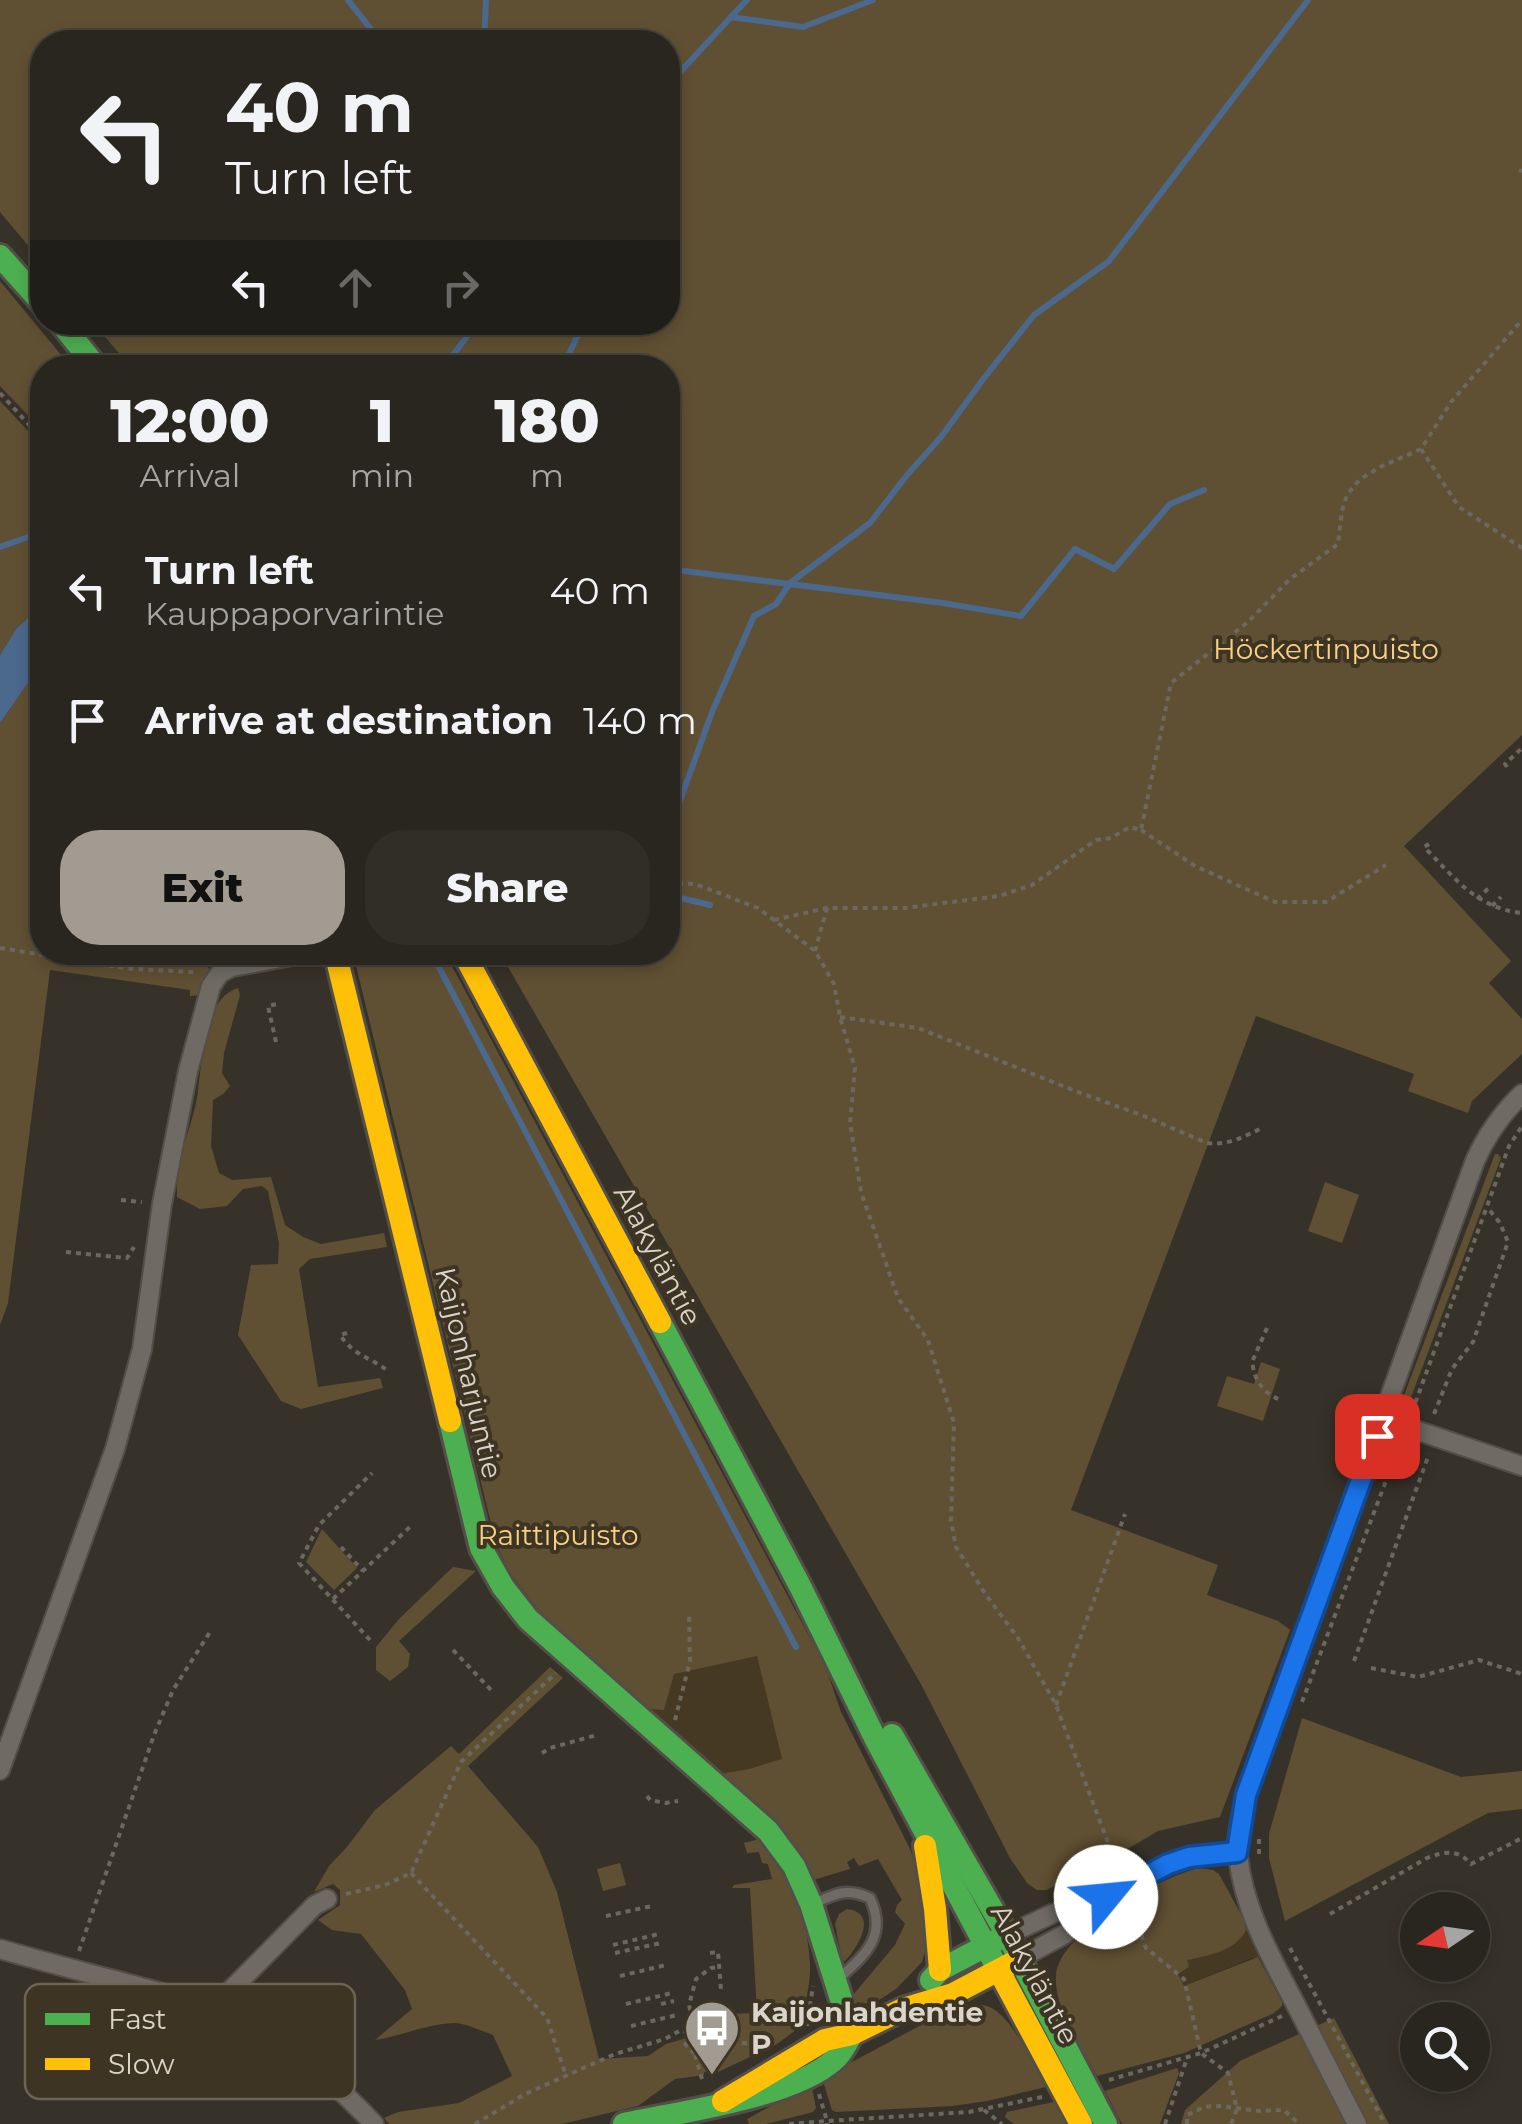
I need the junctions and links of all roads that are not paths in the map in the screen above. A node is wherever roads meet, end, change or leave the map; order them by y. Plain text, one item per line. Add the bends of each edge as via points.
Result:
1 (0, 256) edge
2 (30, 290) edge
3 (70, 335) edge
4 (86, 355) edge
5 (243, 965) edge
6 (337, 965) edge
7 (470, 965) edge
8 (1522, 1094) edge
9 (1384, 1419) junction
10 (1522, 1466) edge
11 (800, 1586) junction
12 (0, 1770) edge
13 (922, 1826) junction
14 (1237, 1852) junction
15 (1106, 1897) junction
16 (327, 1898) road end
17 (811, 1904) junction
18 (996, 1941) junction
19 (0, 1949) edge
20 (1009, 1964) junction
21 (940, 1970) junction
22 (824, 1980) junction
23 (124, 1984) edge
24 (237, 1984) edge
25 (903, 2008) junction
26 (852, 2034) junction
27 (348, 2099) edge
28 (374, 2124) edge
29 (624, 2124) edge
30 (1081, 2124) edge
31 (1106, 2124) edge
32 (1357, 2124) edge

1 - 2 main road
3 - 4 main road
5 - 12 street via 220,973 211,986 188,1072 129,1399
6 - 17 main road, Kaijonharjuntie via 481,1548 528,1620 768,1831
7 - 11 main road, Alakyläntie
8 - 9 street via 1501,1114 1475,1161
9 - 10 street
9 - 14 street via 1246,1795
11 - 13 main road, Alakyläntie
11 - 18 main road, Alakyläntie via 890,1730
13 - 18 main road, Alakyläntie
13 - 21 main road
14 - 15 street via 1168,1864
14 - 32 street via 1265,1947
15 - 18 street via 1054,1912
15 - 20 street via 1065,1934
16 - 24 street
17 - 22 main road, Kaijonharjuntie
17 - 22 lane via 855,1891 870,1898 877,1914 873,1942 856,1964
18 - 20 main road, Alakyläntie
18 - 21 main road
19 - 23 street
20 - 25 main road via 953,1994
20 - 30 main road, Alakyläntie
20 - 31 main road, Alakyläntie
21 - 25 main road
22 - 26 main road, Kaijonharjuntie
25 - 26 main road
26 - 29 main road via 836,2059 799,2059 772,2092
27 - 28 street

